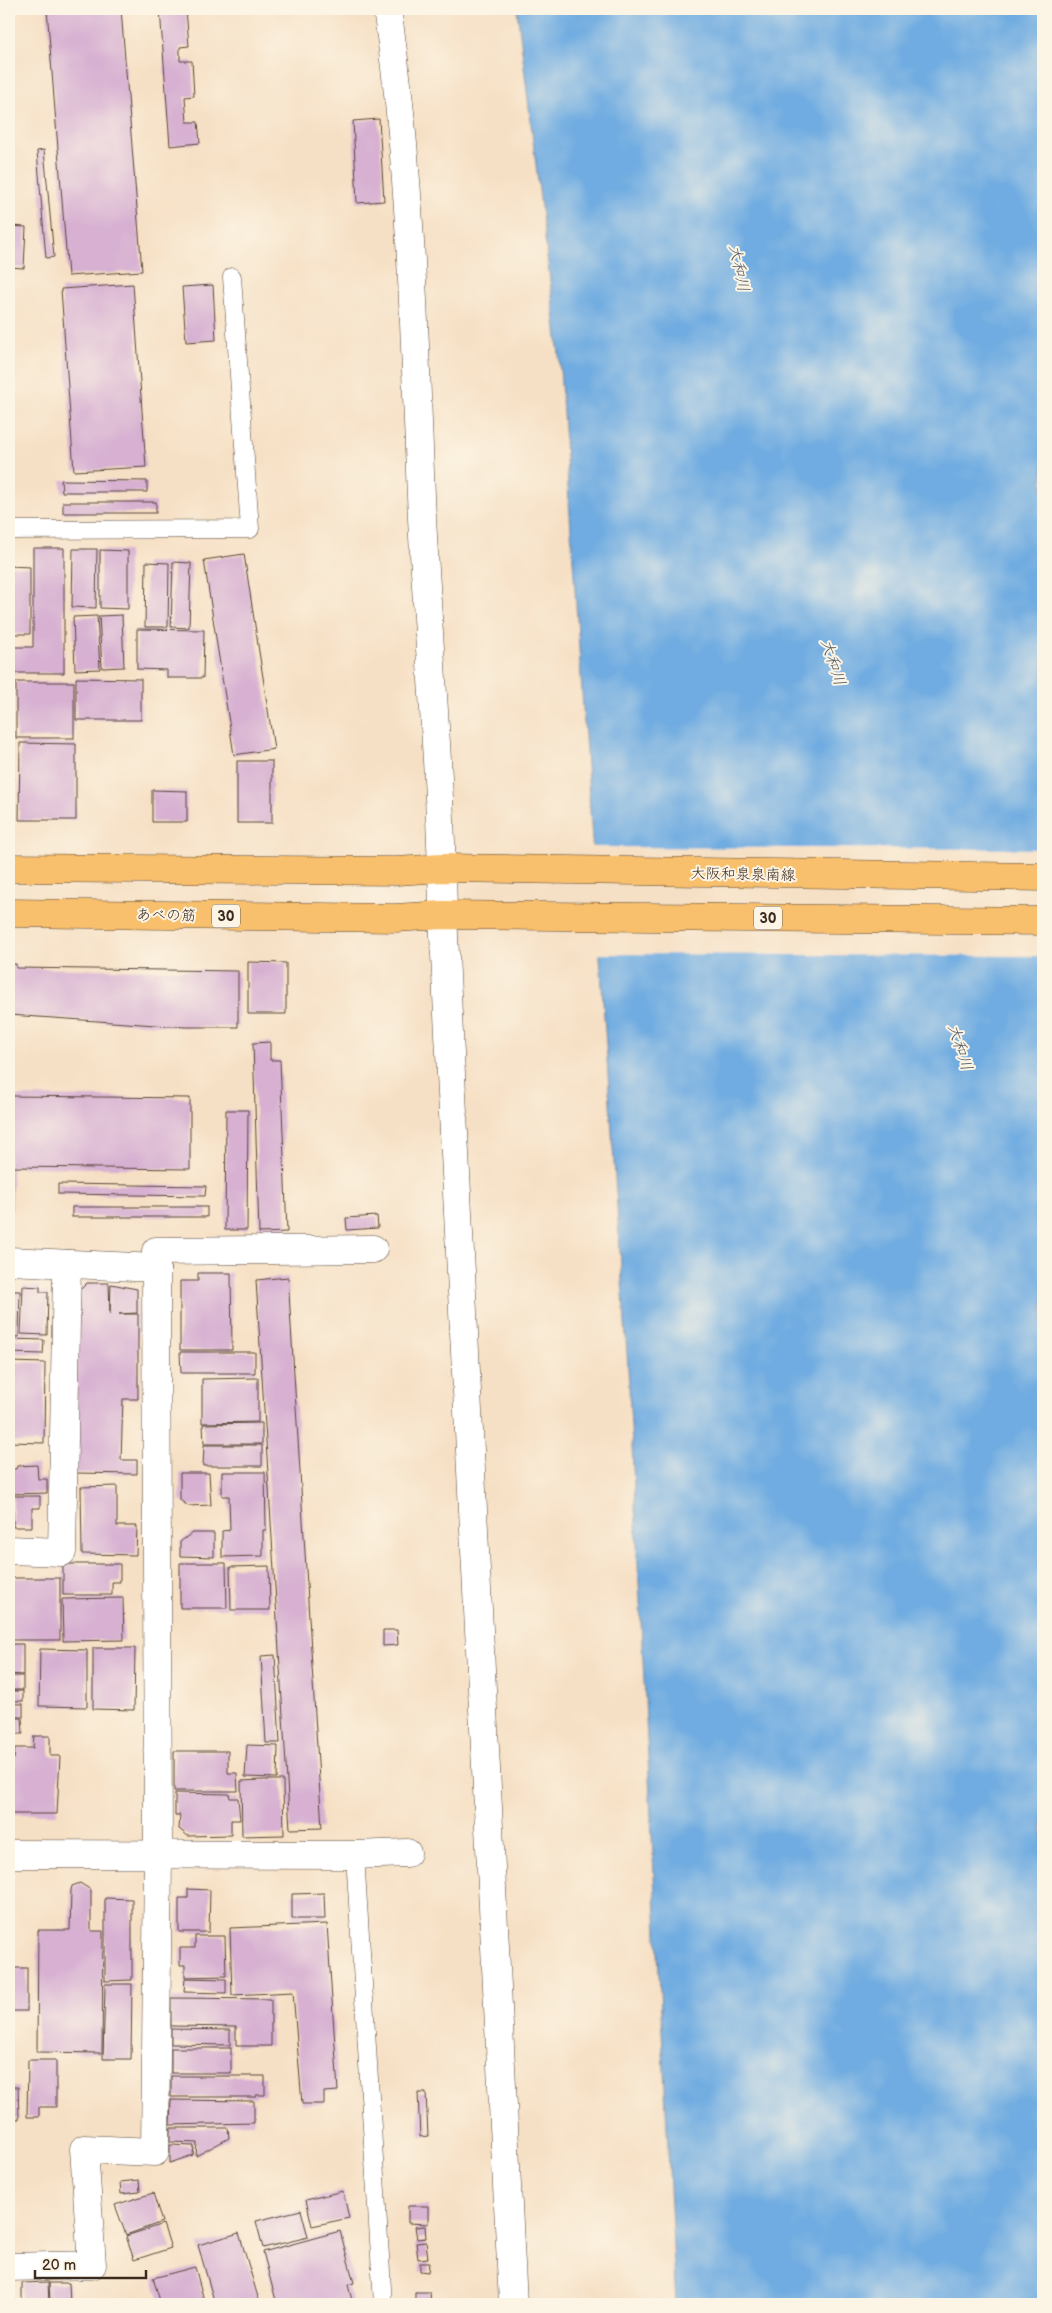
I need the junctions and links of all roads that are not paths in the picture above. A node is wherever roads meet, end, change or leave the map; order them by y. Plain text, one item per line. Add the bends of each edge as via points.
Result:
1 (387, 9) edge
2 (232, 276) dead end
3 (9, 530) edge
4 (9, 868) edge
5 (442, 868) junction
6 (1043, 877) edge
7 (9, 913) edge
8 (443, 914) junction
9 (1043, 921) edge
10 (373, 1249) dead end
11 (9, 1261) edge
12 (67, 1264) junction
13 (156, 1268) junction
14 (9, 1550) edge
15 (158, 1853) junction
16 (407, 1853) dead end
17 (9, 1854) edge
18 (355, 1855) junction
19 (9, 2267) edge
20 (384, 2304) edge
21 (513, 2304) edge

1 - 5 street via 409,200 422,520
2 - 3 lane via 250,529
4 - 5 main road via 387,871
5 - 6 main road, 大阪和泉泉南線
5 - 8 street
7 - 8 main road, あべの筋 / 30 via 395,918
8 - 9 main road, 30
8 - 21 street
10 - 13 street via 156,1251
11 - 12 street
12 - 13 street
12 - 14 street via 62,1552
13 - 15 street
15 - 17 street
15 - 18 street
15 - 19 street via 155,2152 84,2149 92,2265
16 - 18 street
18 - 20 lane

